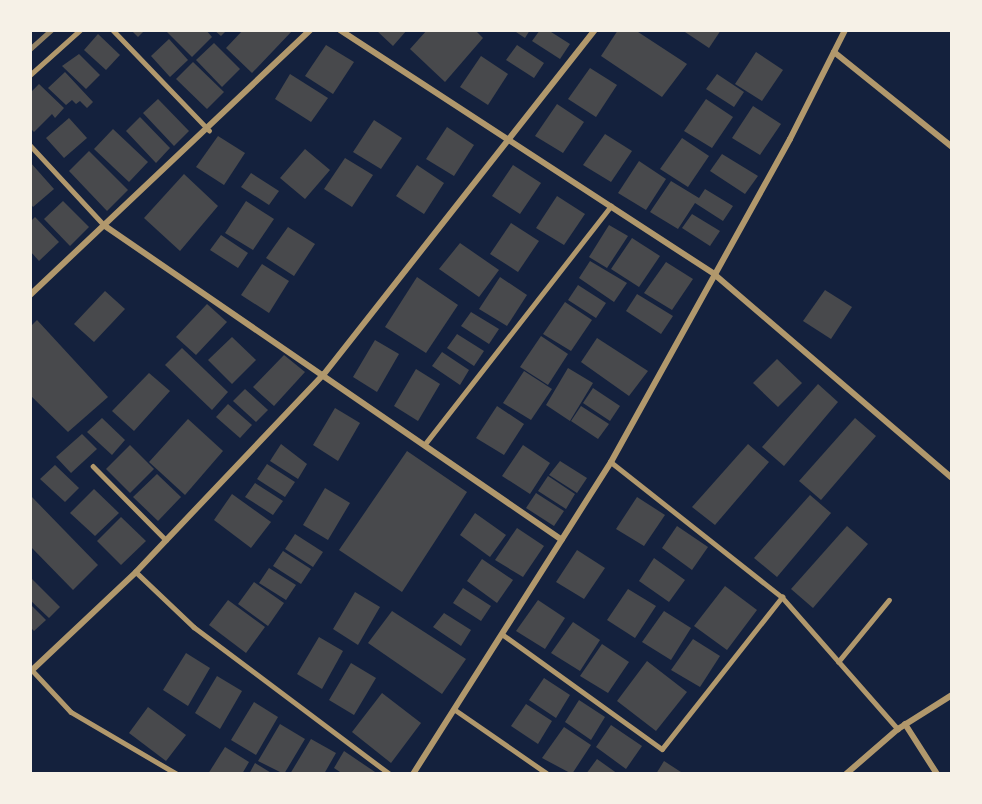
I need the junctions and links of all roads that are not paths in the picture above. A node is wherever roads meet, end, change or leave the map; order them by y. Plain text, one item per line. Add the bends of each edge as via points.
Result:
1 (80, 30) edge
2 (113, 30) edge
3 (310, 30) edge
4 (340, 30) edge
5 (595, 30) edge
6 (845, 30) edge
7 (834, 52) junction
8 (30, 75) edge
9 (209, 130) junction
10 (507, 140) junction
11 (30, 146) edge
12 (952, 147) edge
13 (610, 206) junction
14 (105, 226) junction
15 (714, 274) junction
16 (30, 295) edge
17 (324, 374) junction
18 (425, 444) junction
19 (611, 462) junction
20 (93, 466) dead end
21 (952, 478) edge
22 (166, 540) junction
23 (562, 540) junction
24 (135, 572) junction
25 (782, 597) junction
26 (889, 600) dead end
27 (502, 634) junction
28 (838, 662) junction
29 (31, 671) edge
30 (952, 694) edge
31 (454, 709) junction
32 (905, 724) junction
33 (898, 729) junction
34 (177, 774) edge
35 (390, 774) edge
36 (413, 774) edge
37 (548, 774) edge
38 (846, 774) edge
39 (937, 774) edge

1 - 8 lane
2 - 9 lane
3 - 9 street
4 - 10 street
5 - 10 street
6 - 7 street
7 - 12 street
7 - 15 street
9 - 14 street
10 - 13 street
10 - 17 street
11 - 14 lane
13 - 15 street
13 - 18 lane
14 - 16 street
14 - 17 street
15 - 19 street
15 - 21 street
17 - 18 street
17 - 22 street
18 - 23 street
19 - 23 street
19 - 25 lane
20 - 22 lane
22 - 24 street
23 - 27 street
24 - 29 street
24 - 35 lane via 194,627
25 - 27 lane via 663,749
25 - 28 lane
26 - 28 lane
27 - 31 street
28 - 33 lane
29 - 34 lane via 71,712
30 - 32 street
31 - 36 street
31 - 37 lane
32 - 33 street
32 - 39 street
33 - 38 street

